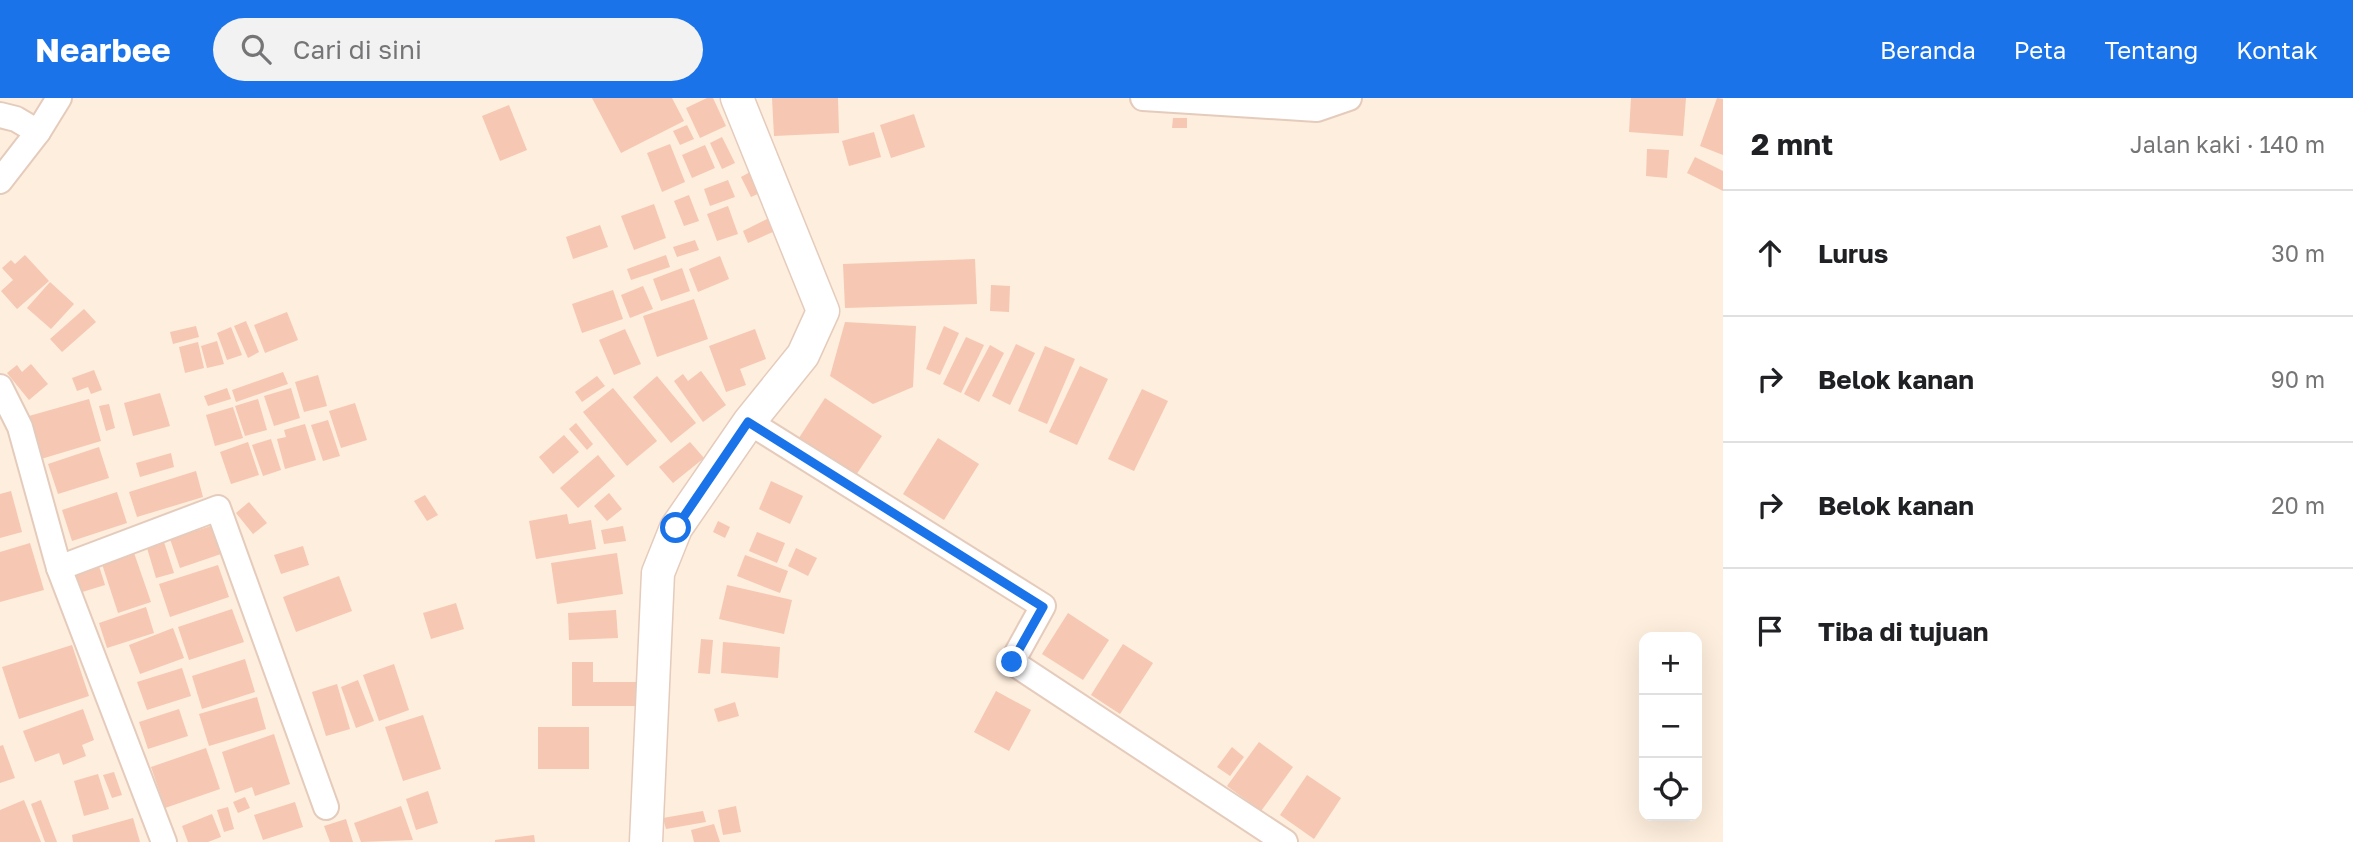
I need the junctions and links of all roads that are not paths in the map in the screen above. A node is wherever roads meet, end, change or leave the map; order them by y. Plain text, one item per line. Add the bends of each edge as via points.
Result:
1 (59, 98) edge
2 (737, 98) edge
3 (1143, 98) edge
4 (1349, 98) edge
5 (0, 115) edge
6 (38, 132) junction
7 (0, 181) edge
8 (0, 387) edge
9 (748, 422) junction
10 (59, 568) junction
11 (326, 807) dead end
12 (164, 842) edge
13 (646, 842) edge
14 (1285, 842) edge

1 - 6 street
2 - 9 street via 823,311 803,355
3 - 4 street via 1317,109
5 - 6 street
6 - 7 street
8 - 10 street via 20,427
9 - 13 street via 676,528 658,573
9 - 14 street via 1043,607 1012,662
10 - 11 street via 218,508
10 - 12 street

